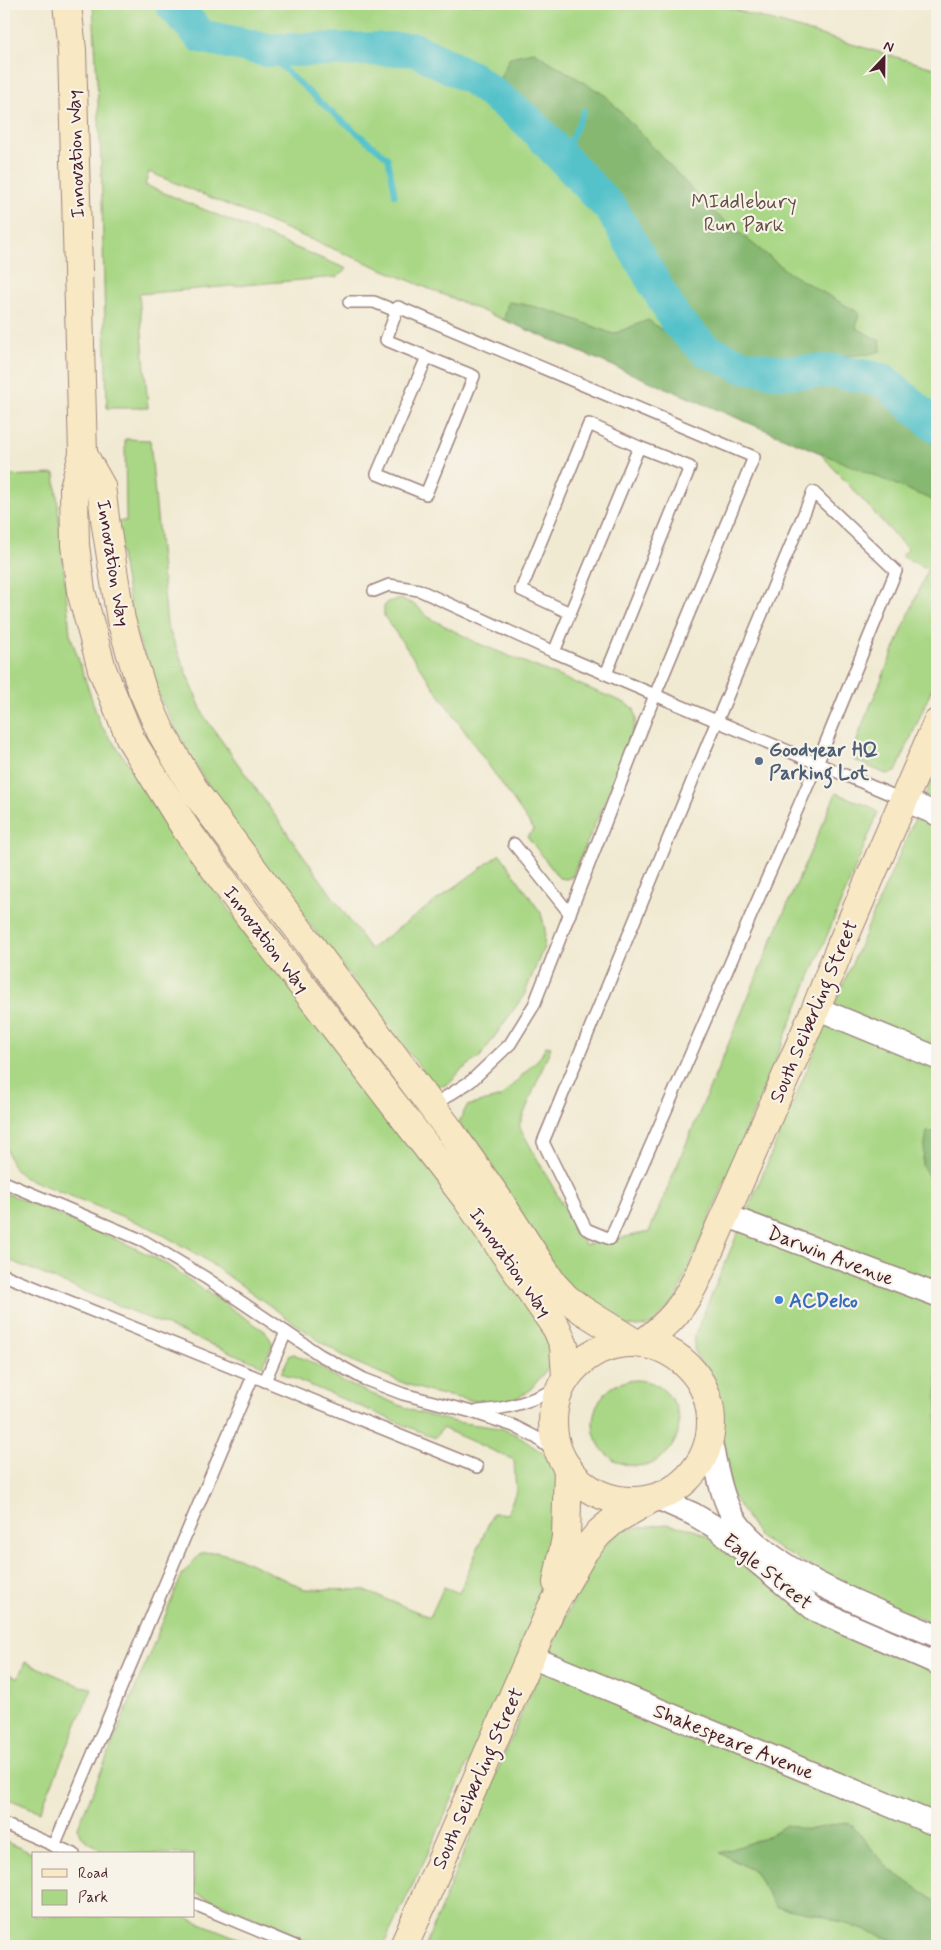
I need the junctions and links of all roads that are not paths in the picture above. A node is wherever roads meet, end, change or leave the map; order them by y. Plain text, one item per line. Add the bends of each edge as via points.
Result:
1 (67, 4) edge
2 (349, 302) dead end
3 (396, 311) junction
4 (428, 357) junction
5 (639, 447) junction
6 (83, 454) junction
7 (374, 591) dead end
8 (570, 613) junction
9 (554, 652) junction
10 (606, 674) junction
11 (655, 695) junction
12 (717, 721) junction
13 (937, 723) edge
14 (817, 764) junction
15 (904, 800) junction
16 (937, 814) edge
17 (514, 844) dead end
18 (570, 914) junction
19 (816, 1008) junction
20 (937, 1058) edge
21 (432, 1106) junction
22 (4, 1182) edge
23 (724, 1215) junction
24 (4, 1274) edge
25 (937, 1295) edge
26 (688, 1299) junction
27 (286, 1332) junction
28 (639, 1344) junction
29 (680, 1360) junction
30 (253, 1376) junction
31 (265, 1381) junction
32 (564, 1382) junction
33 (472, 1412) junction
34 (709, 1436) junction
35 (564, 1463) junction
36 (477, 1467) dead end
37 (653, 1498) junction
38 (551, 1609) junction
39 (937, 1636) edge
40 (531, 1657) junction
41 (937, 1663) edge
42 (4, 1824) edge
43 (937, 1825) edge
44 (54, 1846) junction
45 (69, 1852) edge
46 (195, 1904) edge
47 (295, 1946) edge
48 (404, 1946) edge

1 - 6 main road, Innovation Way via 72,50
2 - 3 lane via 374,302
3 - 4 lane via 386,340
3 - 11 lane via 398,307 754,457
4 - 4 lane via 377,474 426,494 474,376
5 - 8 lane
5 - 8 lane via 589,424 521,590
5 - 10 lane via 690,467
6 - 21 main road, Innovation Way via 101,486 121,620 142,689 161,732 196,793
6 - 32 main road, Innovation Way via 74,488 75,544 81,591 102,669 131,740 186,829 466,1198 538,1300 563,1340
7 - 9 lane via 389,585 419,590
8 - 9 lane
9 - 10 lane
10 - 11 lane
11 - 12 lane
11 - 18 lane
12 - 14 lane
12 - 14 lane via 813,492 896,570
12 - 14 lane via 544,1142 586,1229 610,1239
13 - 15 main road, South Seiberling Street
14 - 15 lane
15 - 16 street
15 - 19 main road, South Seiberling Street
17 - 18 lane
18 - 21 lane via 534,1005 510,1044 471,1081
19 - 20 street
19 - 23 main road, South Seiberling Street
21 - 28 main road, Innovation Way via 498,1198 553,1284 582,1310
22 - 27 lane via 144,1240
23 - 25 street, Darwin Avenue
23 - 26 main road, South Seiberling Street
24 - 30 lane
26 - 28 main road, South Seiberling Street via 668,1324
26 - 29 main road, South Seiberling Street
27 - 31 lane
27 - 33 lane via 364,1379 403,1394
28 - 29 main road via 659,1348
28 - 32 main road via 622,1344 596,1352 574,1368
29 - 34 main road via 695,1376 705,1394 710,1415
30 - 31 lane
30 - 44 lane
31 - 36 lane
32 - 33 lane via 539,1398 511,1407
32 - 35 main road via 552,1417
33 - 35 lane via 528,1433
34 - 37 main road via 702,1457 690,1476 672,1490
34 - 39 street, Eagle Street via 730,1512 760,1547 840,1594
35 - 37 main road via 584,1485 605,1496 628,1501
35 - 38 main road, South Seiberling Street via 566,1537
37 - 38 main road, South Seiberling Street via 599,1533 584,1551
37 - 41 street, Eagle Street via 693,1514 714,1527 815,1610
38 - 40 main road, South Seiberling Street
40 - 43 street, Shakespeare Avenue
40 - 48 main road, South Seiberling Street
42 - 44 lane
44 - 45 lane
46 - 47 lane

